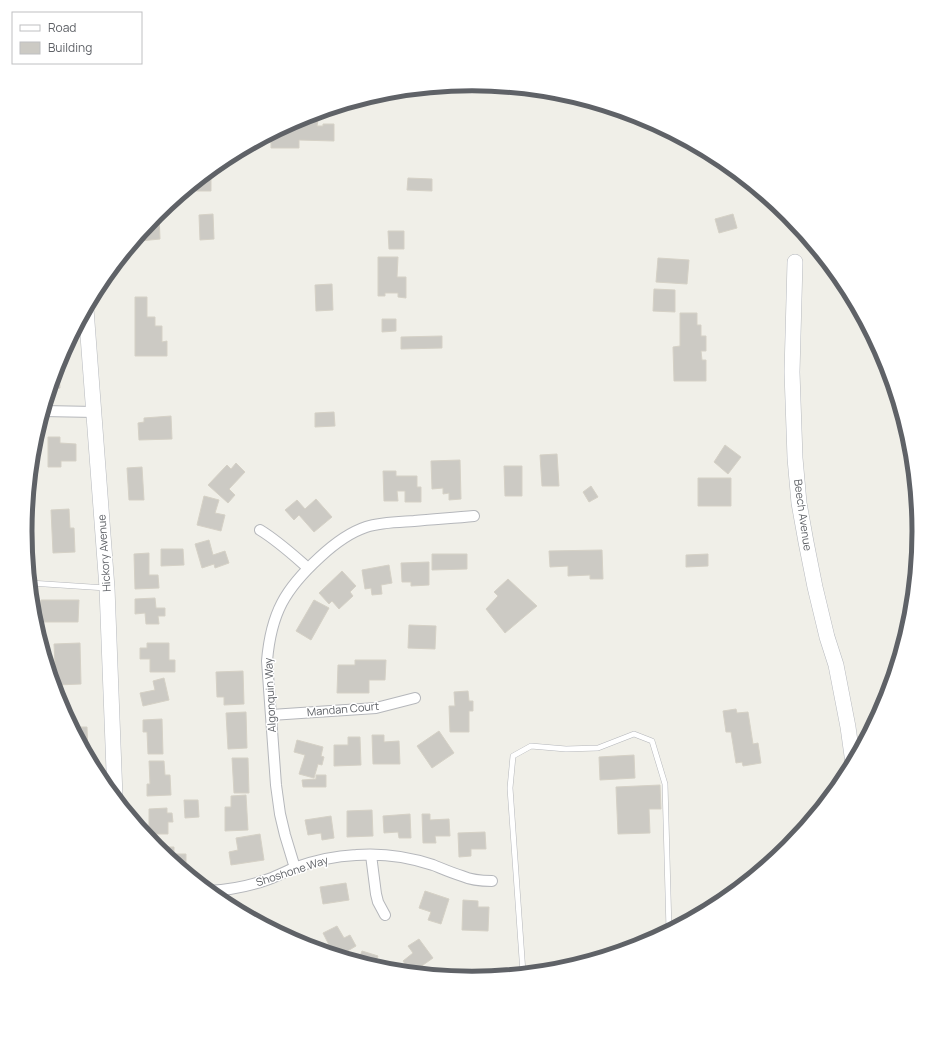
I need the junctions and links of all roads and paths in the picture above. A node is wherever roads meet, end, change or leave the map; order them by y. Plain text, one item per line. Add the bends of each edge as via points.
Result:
1 (795, 262) dead end
2 (87, 319) edge
3 (49, 411) edge
4 (94, 412) junction
5 (474, 516) dead end
6 (260, 530) dead end
7 (308, 568) junction
8 (36, 584) edge
9 (107, 588) junction
10 (415, 698) dead end
11 (271, 715) junction
12 (852, 753) edge
13 (115, 787) edge
14 (371, 855) junction
15 (295, 868) junction
16 (492, 881) dead end
17 (219, 890) edge
18 (385, 915) dead end
19 (669, 925) edge
20 (523, 968) edge

1 - 12 street, Beech Avenue via 792,372 799,503 815,587 836,665
2 - 4 street, Hickory Avenue
3 - 4 street
4 - 9 street, Hickory Avenue
5 - 7 street, Algonquin Way via 384,523 366,527 341,539
6 - 7 street via 286,548
7 - 11 street, Algonquin Way via 287,593 272,626 268,662
8 - 9 lane
9 - 13 street, Hickory Avenue
10 - 11 street, Mandan Court via 376,708
11 - 15 street, Algonquin Way via 280,814
14 - 15 street, Shoshone Way via 334,857
14 - 16 street, Shoshone Way via 413,860 434,865 462,877
14 - 18 street via 376,894
15 - 17 street, Shoshone Way via 246,886
19 - 20 lane via 665,784 652,741 634,734 598,748 531,746 513,756 510,788

